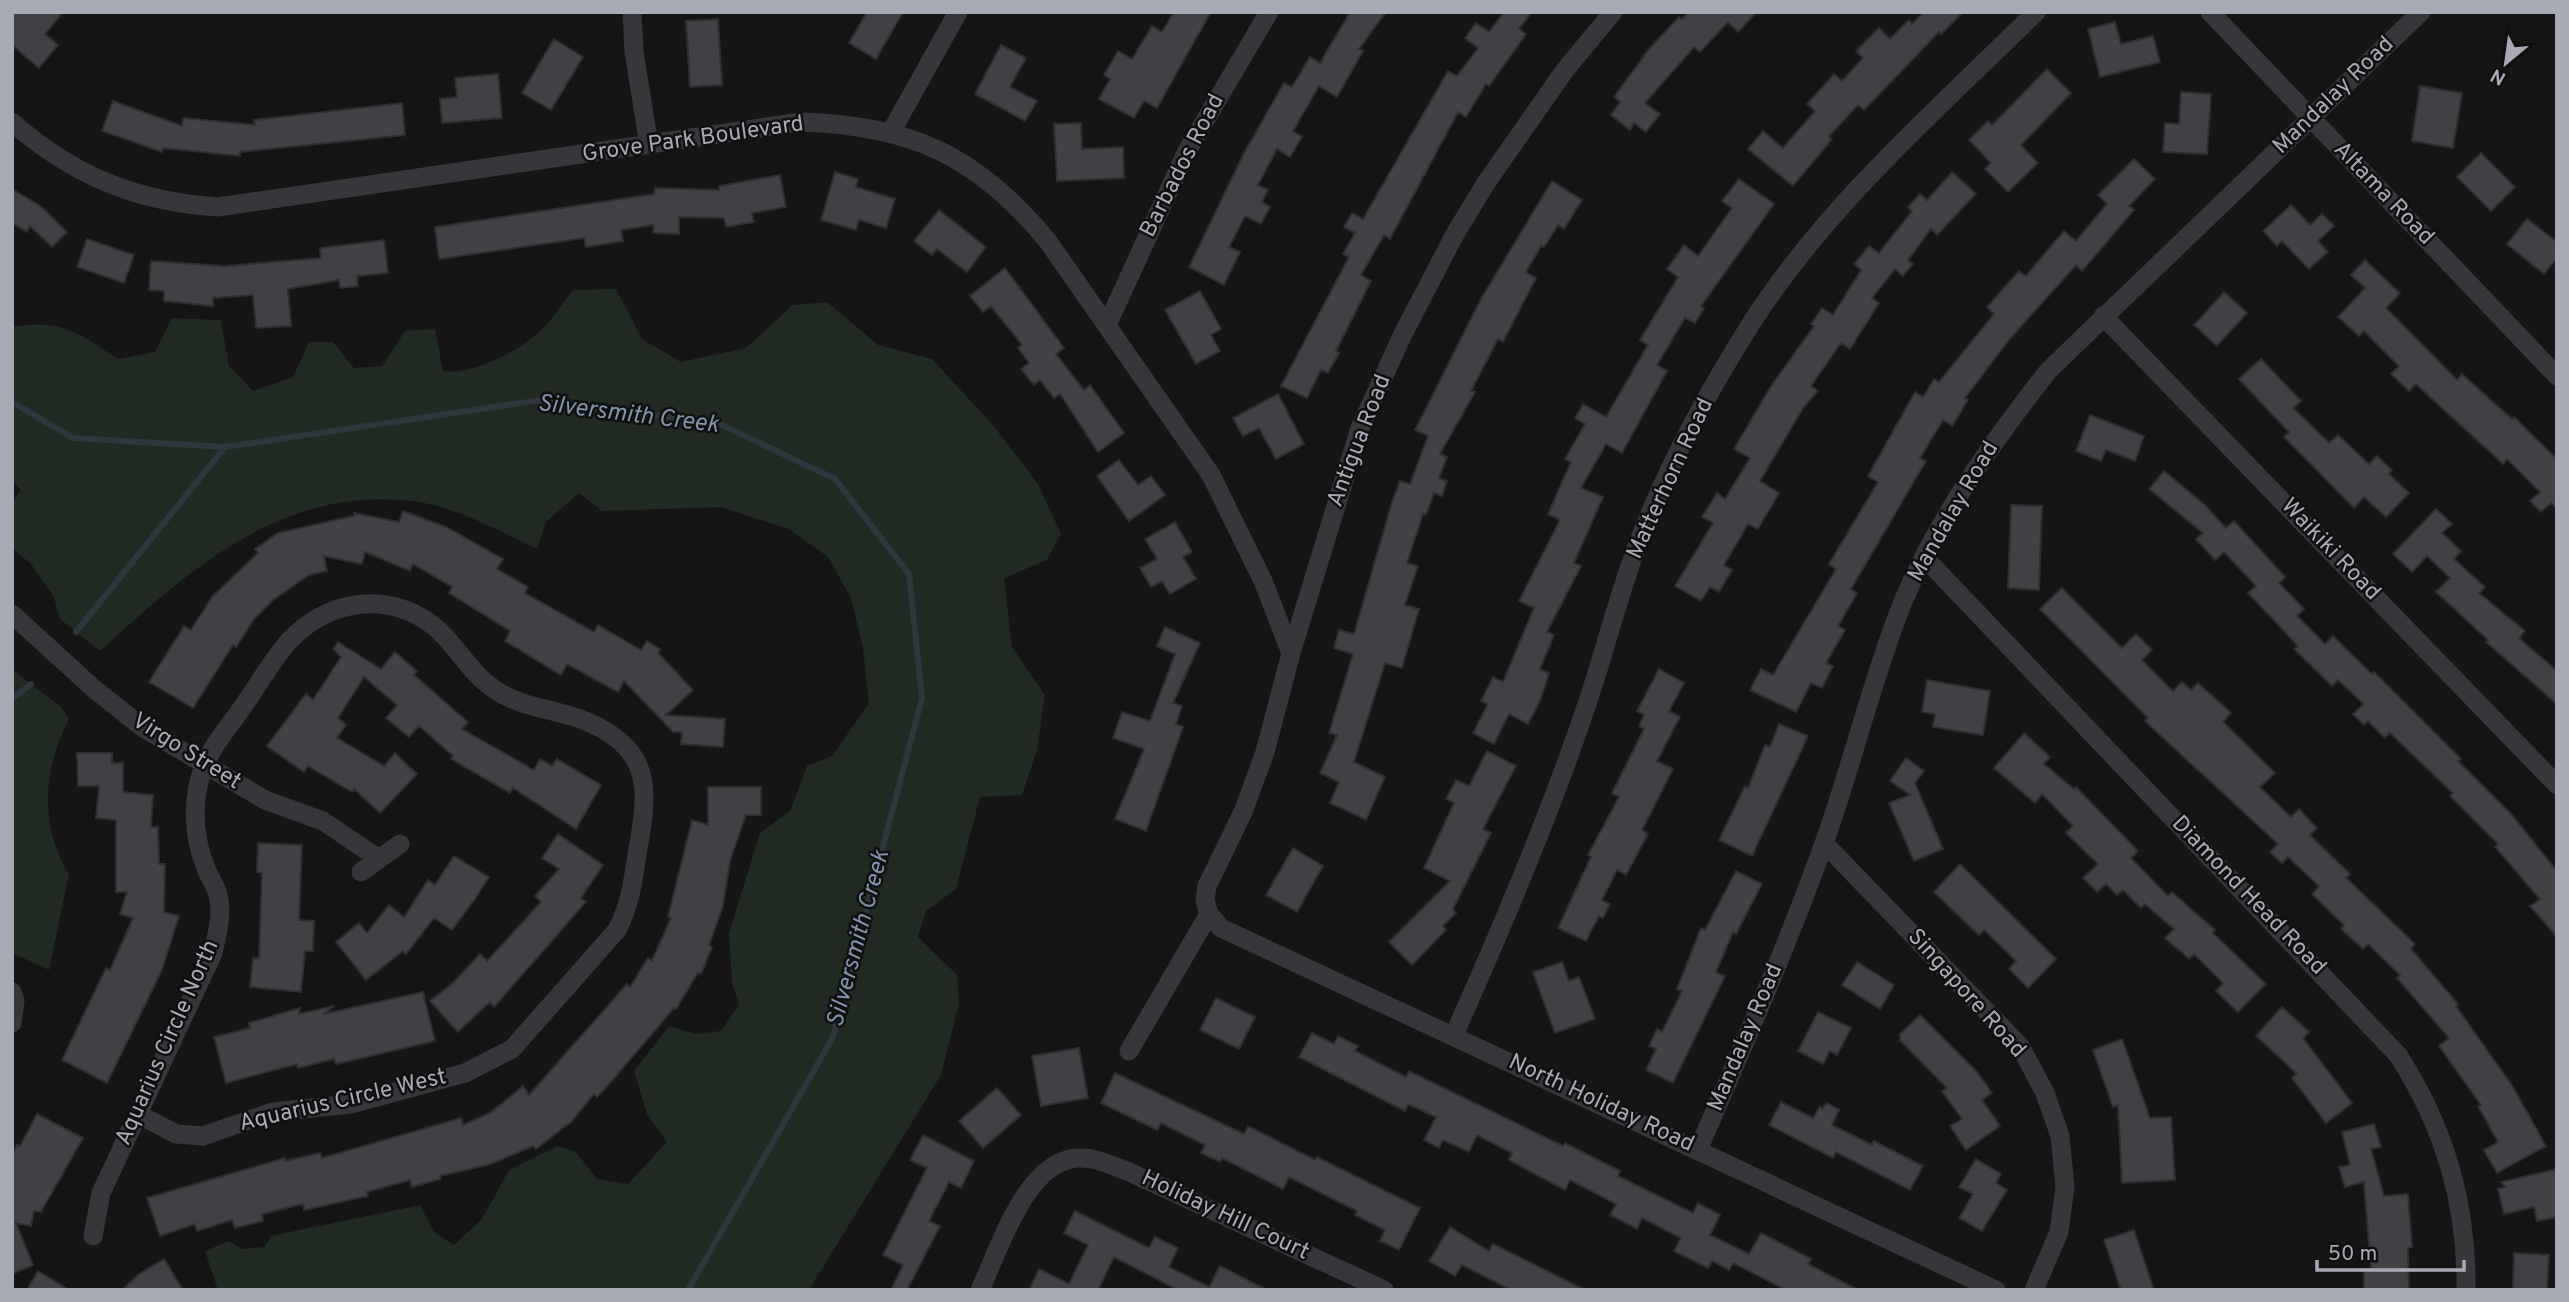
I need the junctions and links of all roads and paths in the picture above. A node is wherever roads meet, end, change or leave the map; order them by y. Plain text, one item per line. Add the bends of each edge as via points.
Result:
1 (632, 12) edge
2 (958, 12) edge
3 (1269, 12) edge
4 (1613, 12) edge
5 (2036, 12) edge
6 (2210, 12) edge
7 (2421, 12) edge
8 (2311, 118) junction
9 (12, 122) edge
10 (891, 132) junction
11 (649, 145) junction
12 (2103, 316) junction
13 (1107, 325) junction
14 (2557, 376) edge
15 (1925, 558) junction
16 (12, 614) edge
17 (1291, 653) junction
18 (204, 766) junction
19 (2557, 785) edge
20 (1824, 843) junction
21 (400, 844) dead end
22 (379, 859) junction
23 (361, 872) dead end
24 (1209, 914) junction
25 (12, 992) edge
26 (12, 1023) edge
27 (1454, 1035) junction
28 (1129, 1051) dead end
29 (138, 1114) junction
30 (1698, 1150) junction
31 (93, 1236) dead end
32 (980, 1290) edge
33 (1384, 1290) edge
34 (1996, 1290) edge
35 (2034, 1290) edge
36 (2466, 1290) edge

1 - 11 street
2 - 10 street
3 - 13 street, Barbados Road via 1187,151
4 - 17 street, Antigua Road via 1486,183 1403,334 1360,428
5 - 27 street, Matterhorn Road via 1814,237 1753,320 1712,389 1652,509 1521,884
6 - 8 street, Altama Road
7 - 8 street, Mandalay Road
8 - 12 street, Mandalay Road
8 - 14 street, Altama Road
9 - 11 street, Grove Park Boulevard via 49,152 101,183 158,201 218,207
10 - 11 street, Grove Park Boulevard via 851,124 801,122
10 - 13 street, Grove Park Boulevard via 942,151 992,182 1048,240
12 - 15 street, Mandalay Road via 2048,371 2000,432
12 - 19 street, Waikiki Road
13 - 17 street, Grove Park Boulevard via 1223,496
15 - 20 street, Mandalay Road via 1902,604
15 - 36 street, Diamond Head Road via 2399,1055 2434,1117 2451,1165 2464,1225
16 - 18 street, Virgo Street via 142,727
17 - 24 street, Antigua Road via 1265,752 1207,887
18 - 22 street, Virgo Street via 265,800 323,821
18 - 29 street, Aquarius Circle North via 194,809 196,836 219,897 219,925 213,953
18 - 29 street, Aquarius Circle West via 288,642 312,620 341,607 371,602 399,607 429,622 494,690 520,703 587,721 614,735 636,759 645,780 646,805 628,909 617,930 512,1049 465,1073 351,1104 273,1112 203,1136 176,1133
20 - 30 street, Mandalay Road via 1784,951
20 - 35 street, Singapore Road via 2020,1046 2045,1093 2060,1136 2065,1187 2059,1232
21 - 22 street
22 - 23 street
24 - 27 street, North Holiday Road via 1221,928
24 - 28 street
25 - 26 street
27 - 30 street, North Holiday Road
29 - 31 street, Aquarius Circle North via 101,1193
30 - 34 street, North Holiday Road
32 - 33 street, Holiday Hill Court via 1026,1192 1039,1175 1062,1161 1092,1159

